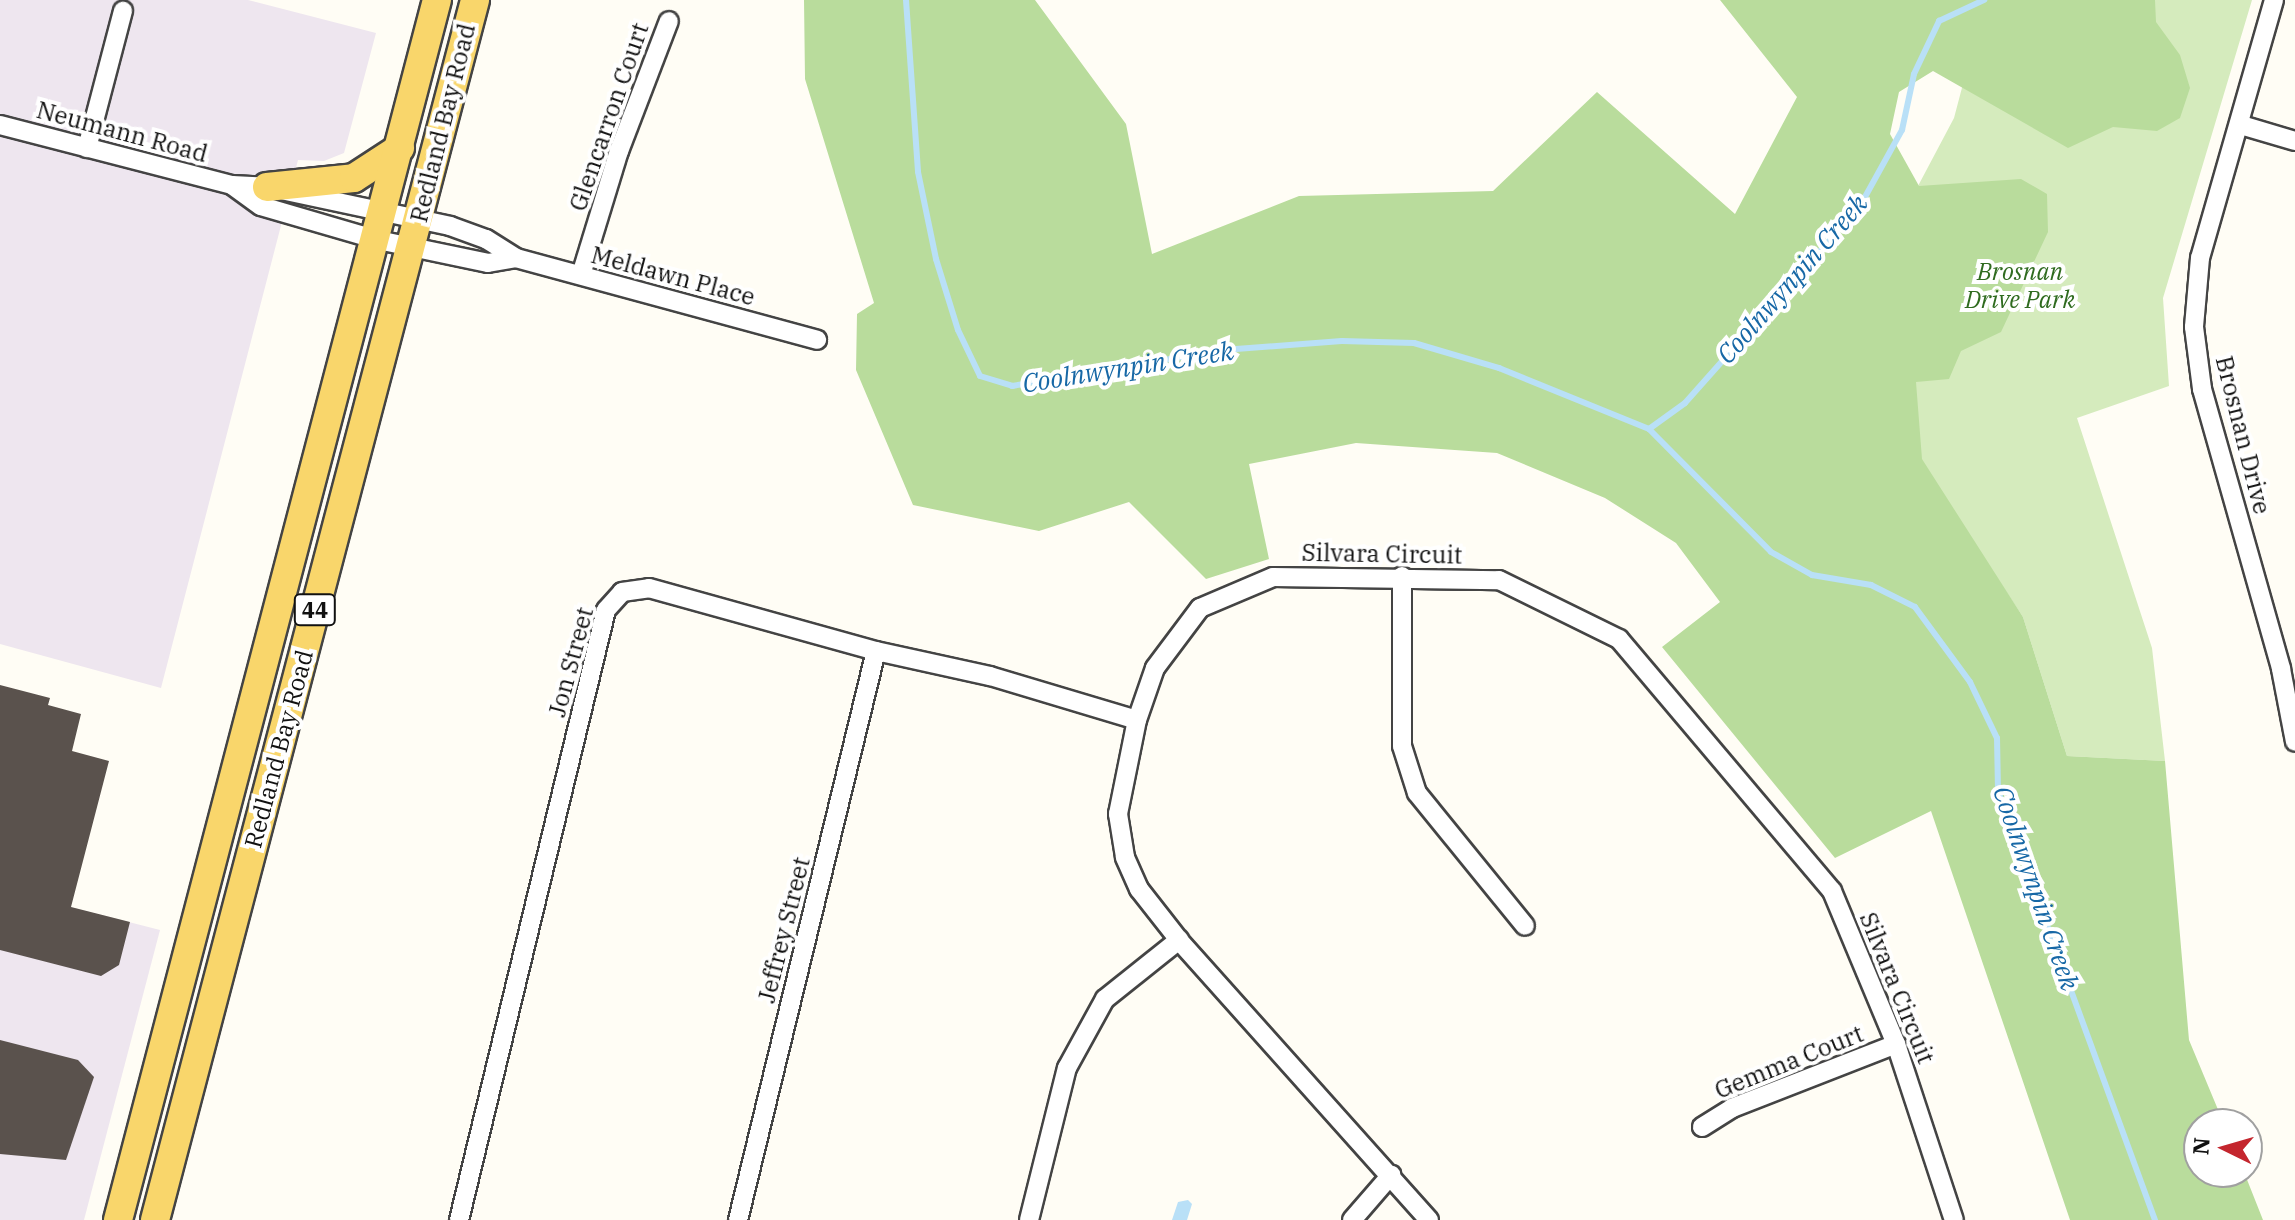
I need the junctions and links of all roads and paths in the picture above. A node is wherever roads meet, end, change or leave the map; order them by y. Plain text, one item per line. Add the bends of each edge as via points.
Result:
1 (437, 0) edge
2 (475, 0) edge
3 (2274, 0) edge
4 (126, 4) edge
5 (669, 21) dead end
6 (0, 125) edge
7 (2241, 125) junction
8 (2295, 141) edge
9 (87, 148) junction
10 (400, 148) junction
11 (232, 185) junction
12 (267, 187) junction
13 (381, 228) junction
14 (414, 234) junction
15 (516, 258) junction
16 (581, 275) junction
17 (817, 340) dead end
18 (1402, 576) junction
19 (876, 651) junction
20 (2288, 668) edge
21 (1137, 720) junction
22 (2295, 742) edge
23 (1525, 926) dead end
24 (1179, 940) junction
25 (1896, 1044) junction
26 (1702, 1127) dead end
27 (1391, 1175) junction
28 (118, 1220) edge
29 (155, 1220) edge
30 (459, 1220) edge
31 (738, 1220) edge
32 (1029, 1220) edge
33 (1352, 1220) edge
34 (1429, 1220) edge
35 (1954, 1220) edge

1 - 10 main road, Redland Bay Road / 44
2 - 14 main road, Redland Bay Road / 44
3 - 7 street, Brosnan Drive
4 - 9 street
5 - 16 street, Glencarron Court via 619,151
6 - 9 street, Neumann Road
7 - 8 street
7 - 20 street, Brosnan Drive via 2200,258 2194,327 2202,389
9 - 11 street, Neumann Road
10 - 12 main road via 354,178
10 - 13 main road, Redland Bay Road / 44
11 - 12 street, Neumann Road
11 - 13 street, Neumann Road via 261,206
12 - 13 street, Neumann Road
13 - 14 street, Neumann Road
13 - 14 street, Neumann Road
13 - 28 main road, Redland Bay Road / 44
14 - 15 street, Meldawn Place via 486,239
14 - 15 street, Meldawn Place via 488,263
14 - 29 main road, Redland Bay Road / 44
15 - 16 street, Meldawn Place
16 - 17 street, Meldawn Place
18 - 21 street, Silvara Circuit via 1273,577 1200,608 1155,668
18 - 23 street via 1402,746 1417,793
18 - 25 street, Silvara Circuit via 1499,580 1619,639 1832,891
19 - 21 street, Jon Street via 990,676
19 - 30 street, Jon Street via 649,588 622,592 606,610
19 - 31 street, Jeffrey Street
20 - 22 street, Brosnan Drive
21 - 24 street, Silvara Circuit via 1118,814 1125,857 1139,889
24 - 27 street, Silvara Circuit
24 - 32 street via 1105,999 1073,1056
25 - 26 street, Gemma Court via 1732,1108
25 - 35 street, Silvara Circuit
27 - 33 street
27 - 34 street, Silvara Circuit

